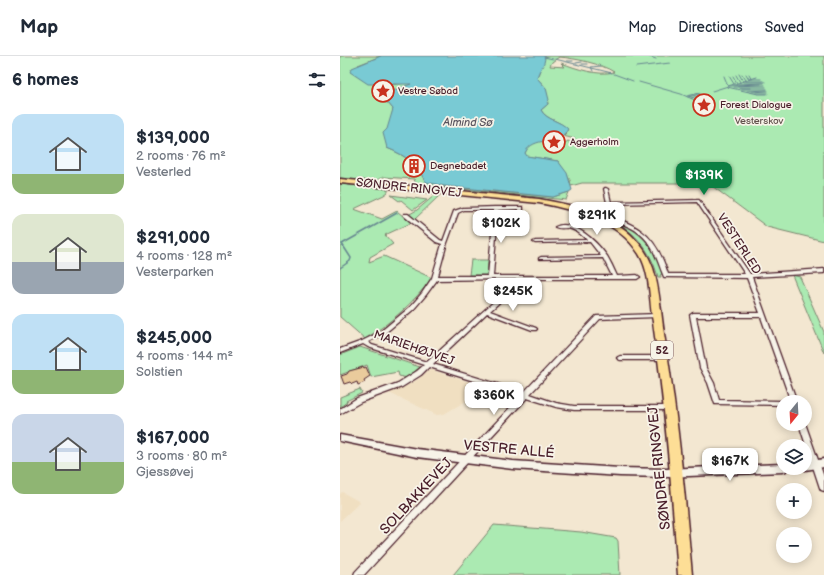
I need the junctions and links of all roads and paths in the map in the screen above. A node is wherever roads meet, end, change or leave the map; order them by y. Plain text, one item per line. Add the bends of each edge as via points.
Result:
1 (340, 181) edge
2 (606, 189) dead end
3 (615, 203) dead end
4 (496, 208) junction
5 (406, 215) dead end
6 (520, 215) dead end
7 (557, 227) dead end
8 (591, 241) junction
9 (535, 242) dead end
10 (445, 243) junction
11 (605, 257) junction
12 (541, 258) dead end
13 (824, 272) edge
14 (749, 276) junction
15 (615, 277) junction
16 (637, 277) dead end
17 (435, 278) junction
18 (490, 278) junction
19 (523, 278) junction
20 (486, 311) junction
21 (763, 315) junction
22 (656, 316) junction
23 (534, 329) dead end
24 (364, 342) junction
25 (340, 351) edge
26 (620, 358) dead end
27 (663, 358) junction
28 (428, 365) junction
29 (792, 395) edge
30 (526, 396) junction
31 (776, 403) edge
32 (670, 408) junction
33 (340, 412) edge
34 (805, 431) edge
35 (340, 438) edge
36 (466, 460) junction
37 (820, 464) edge
38 (776, 468) edge
39 (676, 473) junction
40 (824, 488) edge
41 (358, 575) edge
42 (685, 575) edge

1 - 22 main road, SØNDRE RINGVEJ / 52 via 539,201 600,218 622,232 641,252 651,278
2 - 14 street via 612,217 640,232 657,253 666,276
3 - 14 street, VESTERLED via 698,201
4 - 6 street via 521,208
4 - 10 street via 459,210
4 - 18 street
5 - 10 street via 438,241
7 - 8 street via 571,227
8 - 9 street
8 - 11 street
10 - 17 street
11 - 12 street
11 - 15 street
13 - 14 street
14 - 21 street, VESTERLED
15 - 16 street
15 - 19 street
17 - 18 street
17 - 24 street via 424,294 398,320 382,333
18 - 19 street
19 - 20 street
20 - 23 street
20 - 28 street
21 - 29 street, VESTERLED
21 - 31 street via 693,315 703,368 717,402
22 - 27 main road, SØNDRE RINGVEJ / 52
22 - 30 street, SOLBAKKEVEJ via 598,317
24 - 25 street
24 - 28 street, MARIEHØJVEJ
26 - 27 street
27 - 32 main road, SØNDRE RINGVEJ / 52
28 - 30 street, MARIEHØJVEJ
28 - 33 street via 400,386 359,400
30 - 32 street, MARIEHØJVEJ via 574,408
30 - 36 street, SOLBAKKEVEJ
32 - 39 main road, SØNDRE RINGVEJ / 52
34 - 37 street
35 - 36 street, VESTRE ALLÉ
36 - 39 street, VESTRE ALLÉ via 612,472
36 - 41 street, SOLBAKKEVEJ
37 - 40 street
38 - 39 street, VESTRE ALLÉ
39 - 42 main road, SØNDRE RINGVEJ / 52

